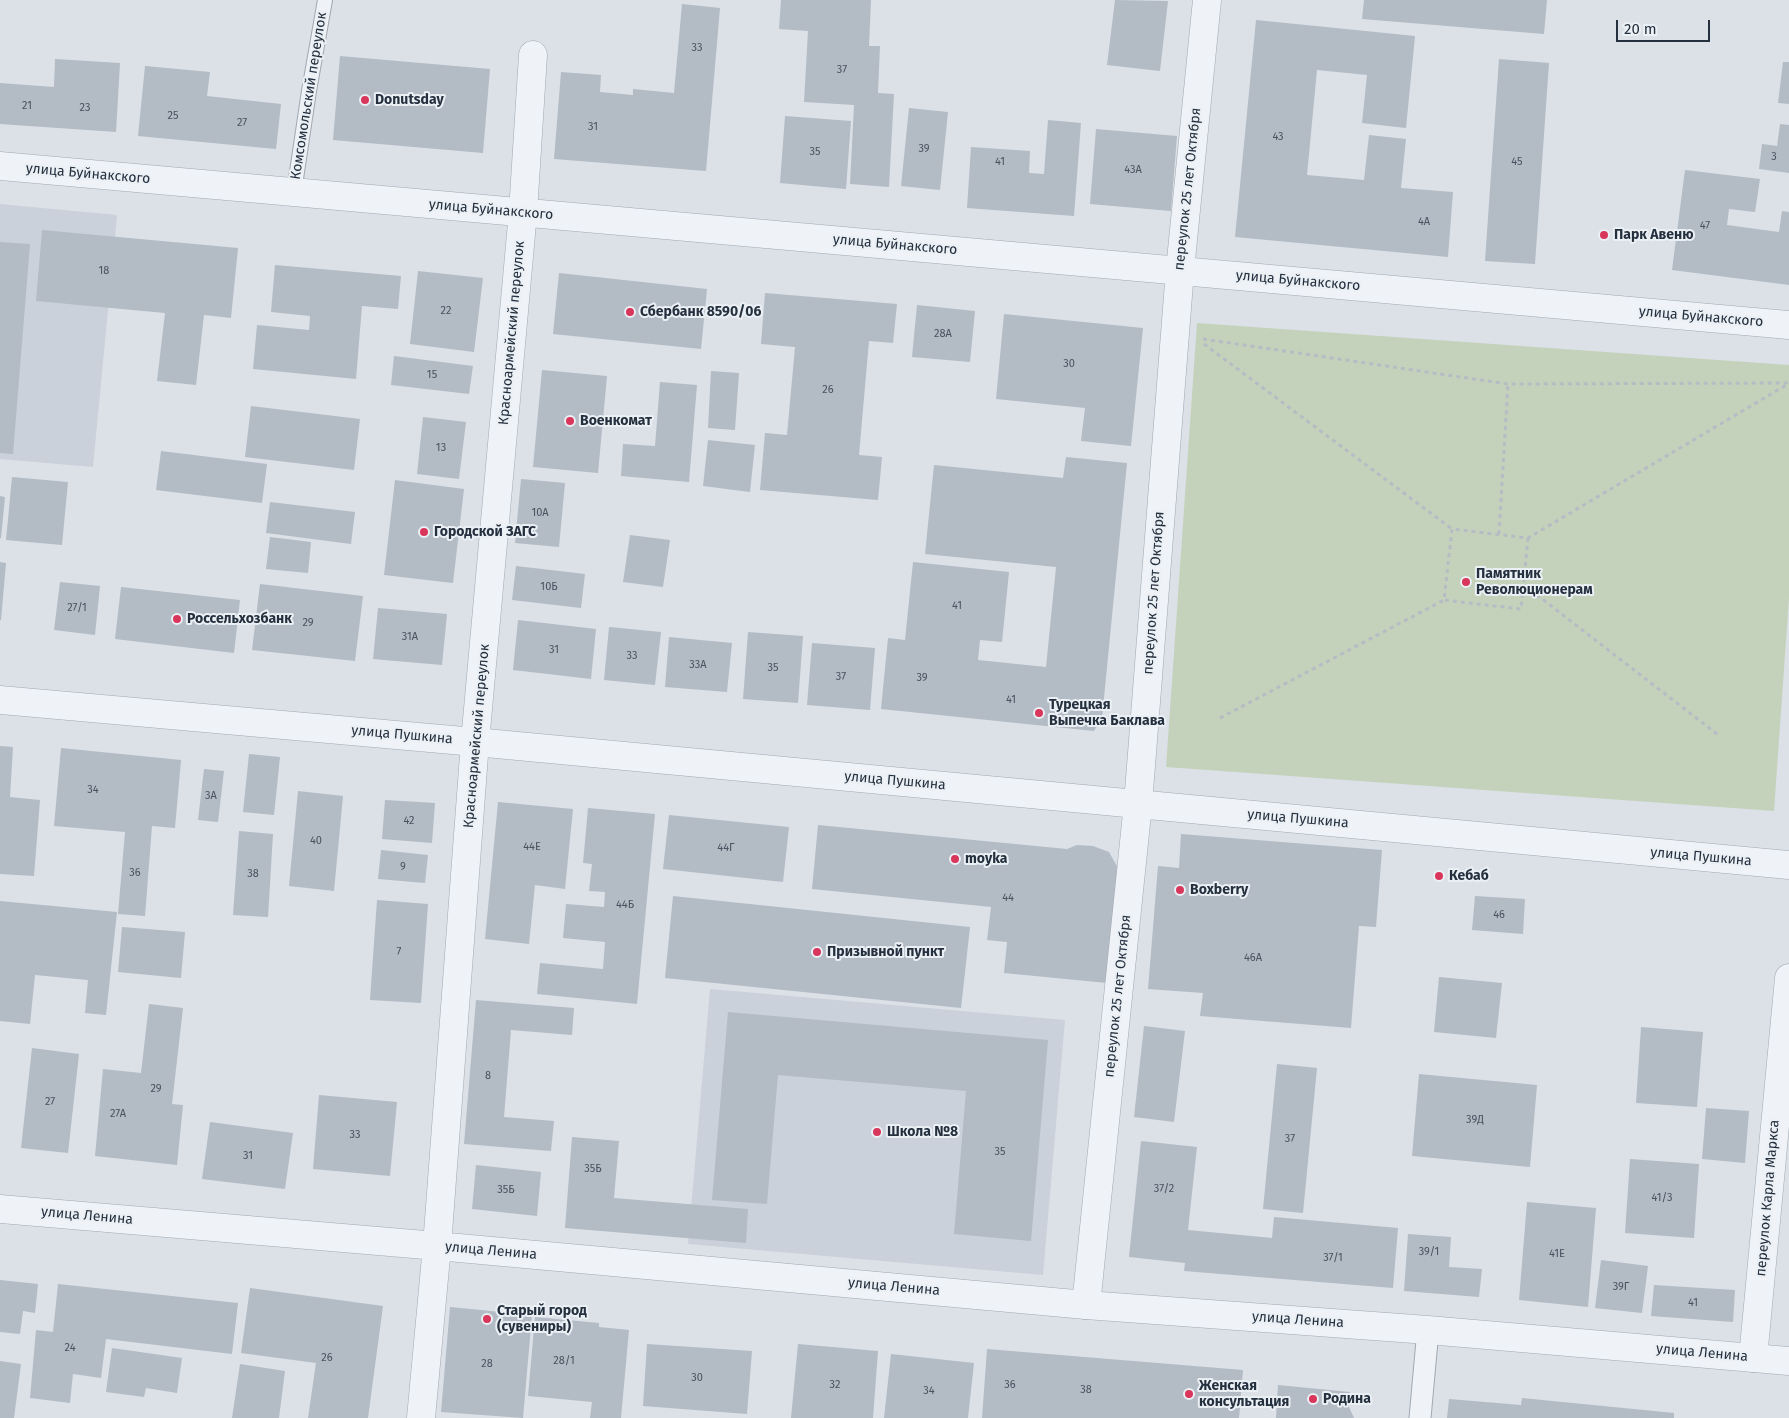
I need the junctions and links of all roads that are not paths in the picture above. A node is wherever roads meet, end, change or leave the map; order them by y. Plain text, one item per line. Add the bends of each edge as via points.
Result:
1 (325, 0) edge
2 (1207, 0) edge
3 (533, 55) dead end
4 (0, 166) edge
5 (294, 192) junction
6 (522, 212) junction
7 (1180, 270) junction
8 (1789, 324) edge
9 (0, 700) edge
10 (476, 742) junction
11 (1138, 804) junction
12 (1789, 865) edge
13 (1789, 978) edge
14 (0, 1209) edge
15 (437, 1246) junction
16 (1086, 1305) junction
17 (1428, 1330) junction
18 (1753, 1358) junction
19 (1789, 1361) edge
20 (421, 1418) edge
21 (1420, 1418) edge

1 - 5 lane, Комсомольский переулок
2 - 7 street, переулок 25 лет Октября
3 - 6 street, Красноармейский переулок
4 - 5 street, улица Буйнакского
5 - 6 street, улица Буйнакского
6 - 7 street, улица Буйнакского
6 - 10 street, Красноармейский переулок
7 - 8 street, улица Буйнакского
7 - 11 street, переулок 25 лет Октября
9 - 10 street, улица Пушкина
10 - 11 street, улица Пушкина
10 - 15 street, Красноармейский переулок
11 - 12 street, улица Пушкина
11 - 16 street, переулок 25 лет Октября
13 - 18 street, переулок Карла Маркса
14 - 15 street, улица Ленина
15 - 16 street, улица Ленина
15 - 20 street, Красноармейский переулок
16 - 17 street, улица Ленина
17 - 18 street, улица Ленина
17 - 21 street
18 - 19 street, улица Ленина

